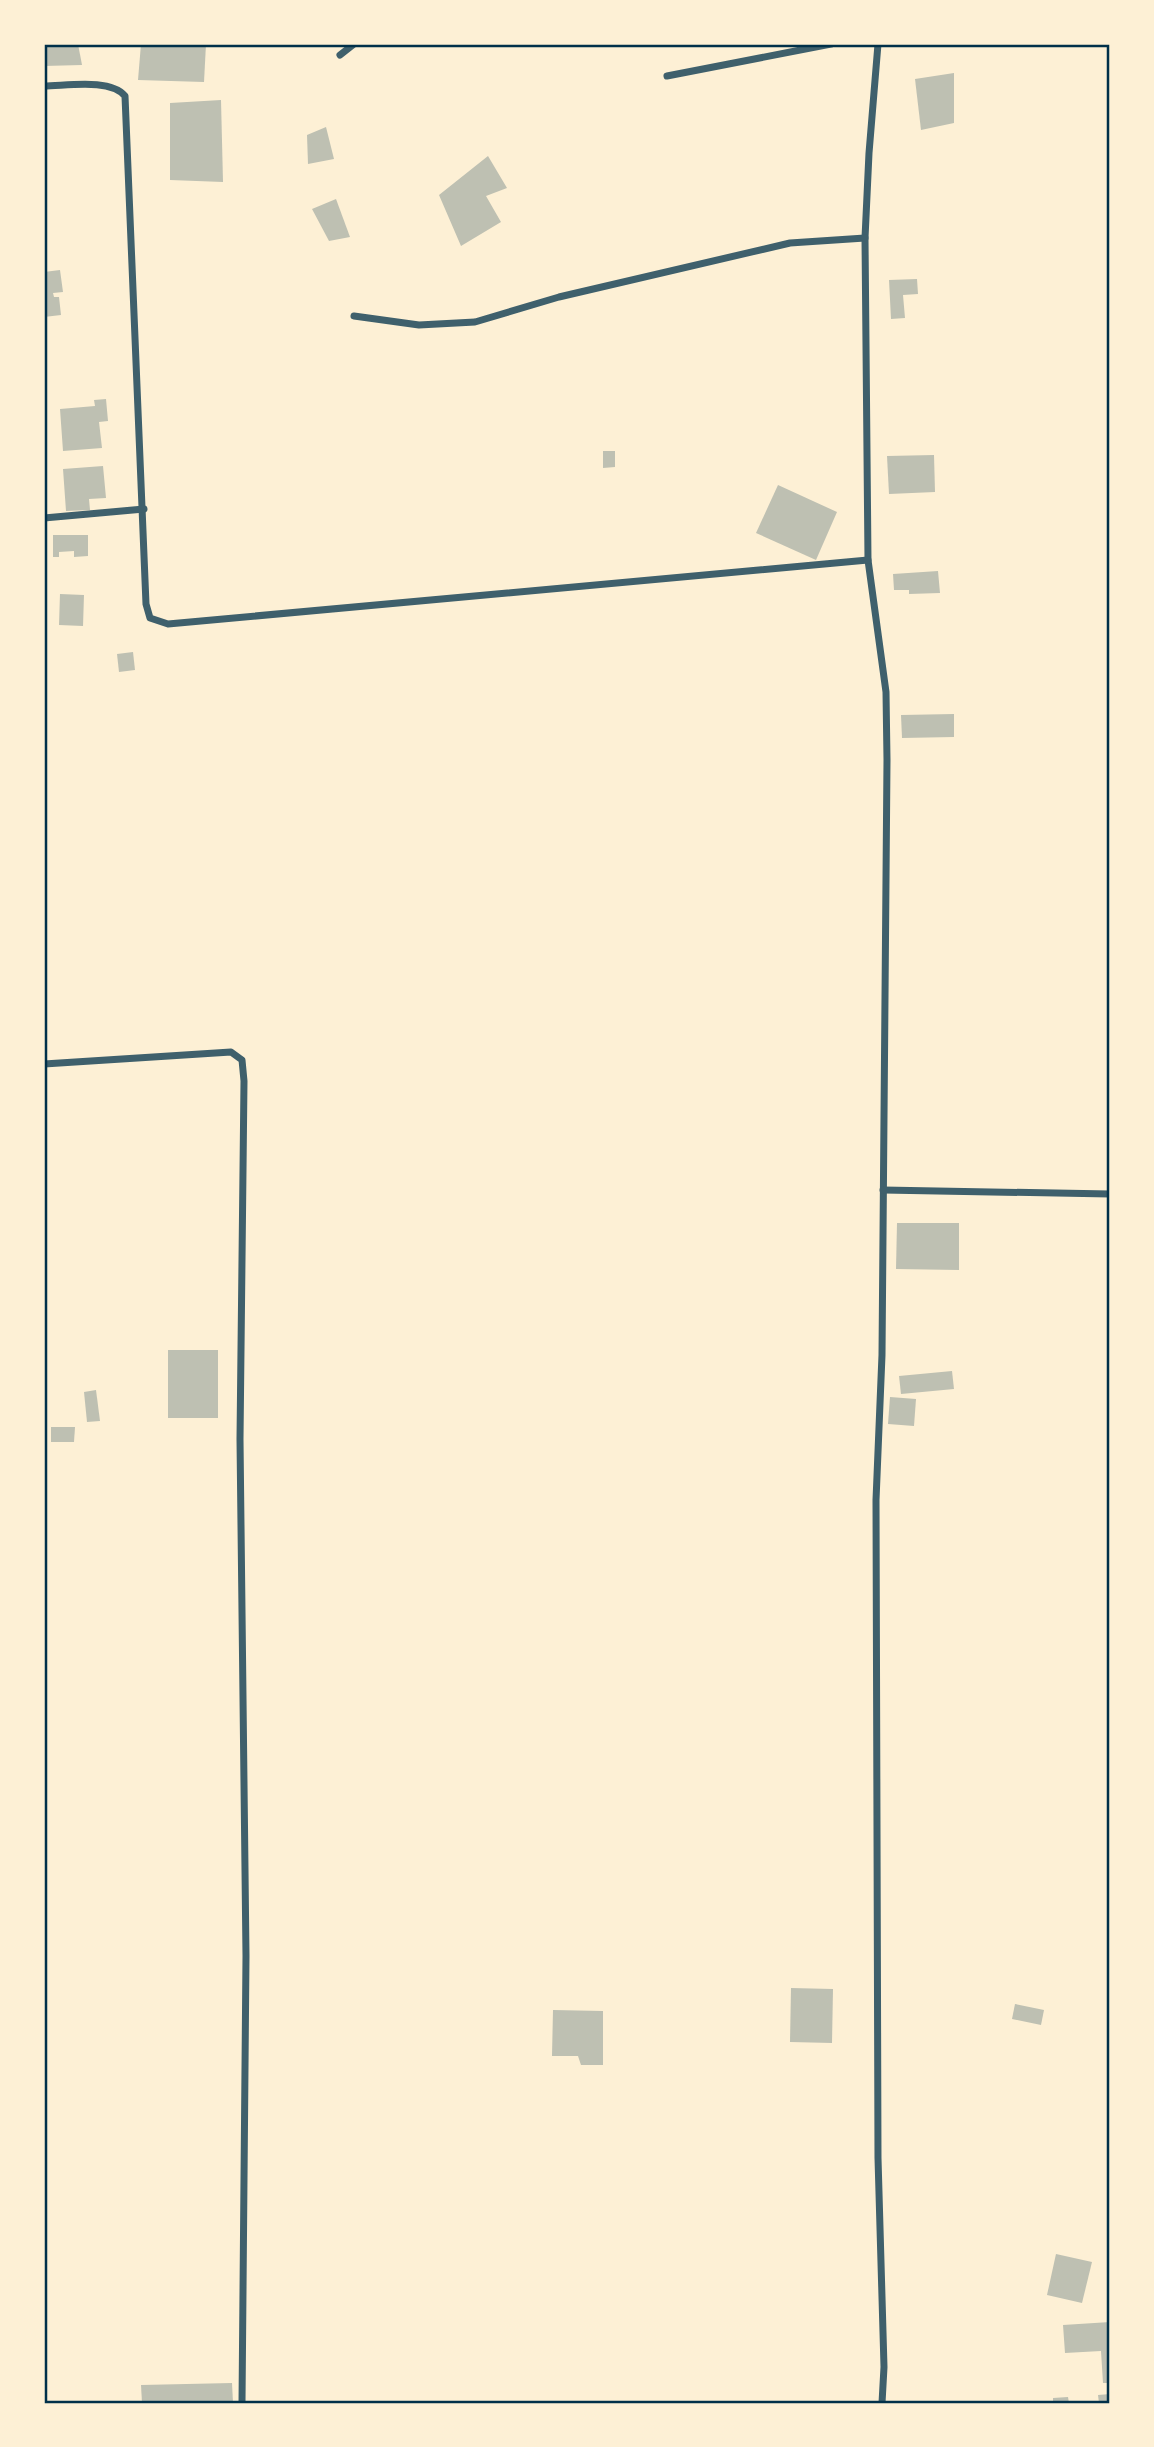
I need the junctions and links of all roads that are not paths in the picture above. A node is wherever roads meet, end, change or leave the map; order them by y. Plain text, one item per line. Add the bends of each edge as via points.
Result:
1 (354, 44) edge
2 (831, 44) edge
3 (878, 44) edge
4 (340, 55) dead end
5 (667, 76) dead end
6 (44, 86) edge
7 (865, 238) junction
8 (354, 316) dead end
9 (144, 509) junction
10 (44, 518) edge
11 (868, 560) junction
12 (44, 1064) edge
13 (883, 1190) junction
14 (1110, 1194) edge
15 (242, 2403) edge
16 (882, 2403) edge

1 - 4 street
2 - 5 street
3 - 7 street
6 - 9 street via 107,85 125,96
7 - 8 street via 790,243 559,297 475,322 419,325
7 - 11 street
9 - 10 street
9 - 11 street via 146,604 150,618 168,624
11 - 13 street via 886,692
12 - 15 street via 231,1052 242,1060 240,1439 246,1956
13 - 14 street
13 - 16 street via 875,1693

